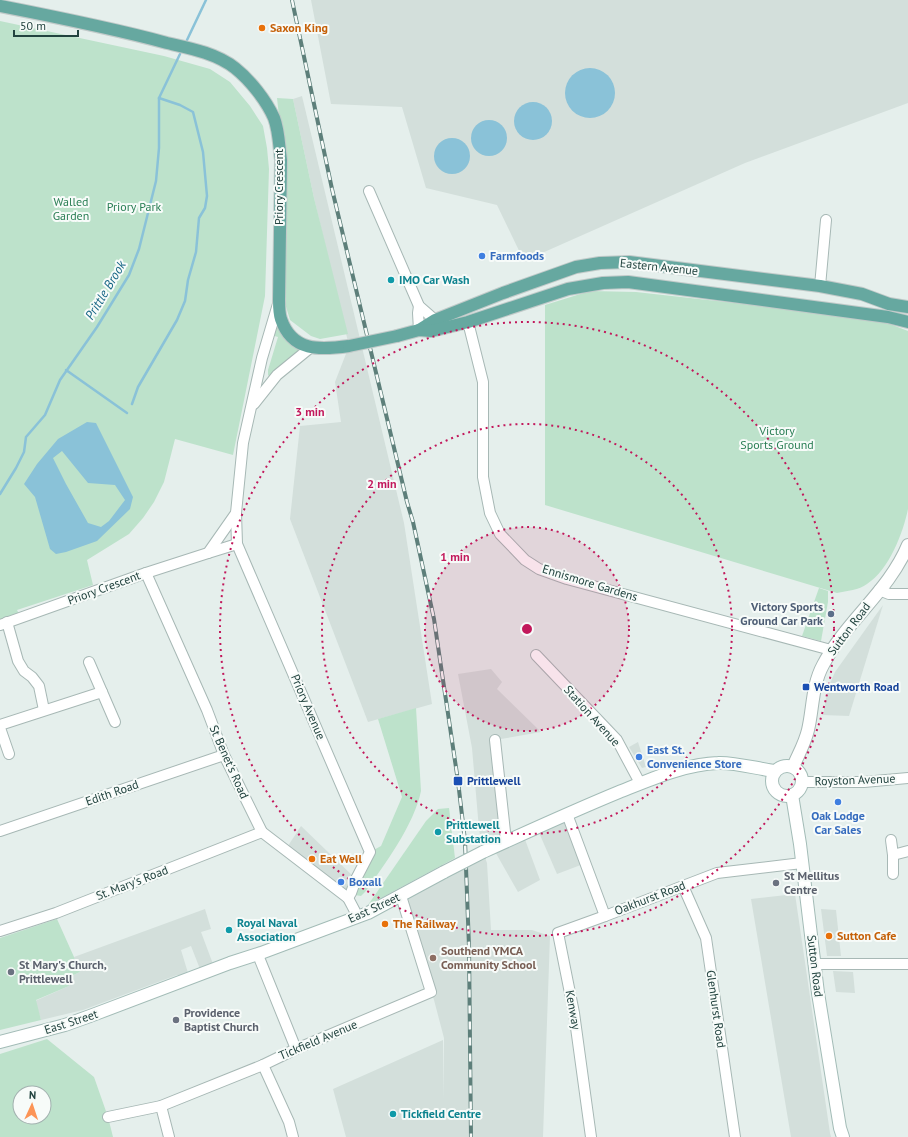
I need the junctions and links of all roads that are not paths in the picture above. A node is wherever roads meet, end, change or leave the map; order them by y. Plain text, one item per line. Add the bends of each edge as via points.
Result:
1 (0, 6) edge
2 (369, 191) dead end
3 (826, 220) dead end
4 (820, 286) junction
5 (279, 300) junction
6 (420, 306) junction
7 (908, 307) edge
8 (435, 320) junction
9 (468, 322) junction
10 (908, 322) edge
11 (419, 330) junction
12 (349, 346) joint
13 (310, 348) junction
14 (251, 409) junction
15 (236, 513) junction
16 (237, 544) junction
17 (908, 545) edge
18 (208, 553) junction
19 (146, 573) junction
20 (879, 590) junction
21 (908, 594) edge
22 (4, 624) edge
23 (831, 650) junction
24 (536, 655) dead end
25 (89, 662) dead end
26 (102, 692) junction
27 (44, 710) junction
28 (115, 722) dead end
29 (0, 726) edge
30 (495, 740) dead end
31 (9, 754) dead end
32 (224, 755) junction
33 (740, 766) junction
34 (792, 767) junction
35 (775, 771) junction
36 (908, 778) edge
37 (802, 782) junction
38 (640, 783) junction
39 (773, 786) junction
40 (792, 795) junction
41 (567, 814) junction
42 (0, 831) edge
43 (262, 832) junction
44 (891, 840) dead end
45 (506, 841) junction
46 (908, 851) edge
47 (893, 855) junction
48 (802, 863) junction
49 (893, 874) dead end
50 (683, 886) junction
51 (402, 896) junction
52 (348, 898) junction
53 (605, 916) junction
54 (358, 917) junction
55 (0, 931) edge
56 (258, 955) junction
57 (814, 964) junction
58 (908, 964) edge
59 (0, 1042) edge
60 (296, 1049) junction
61 (263, 1065) junction
62 (161, 1106) junction
63 (108, 1117) dead end
64 (170, 1137) edge
65 (293, 1137) edge
66 (591, 1137) edge
67 (735, 1137) edge
68 (843, 1137) edge

1 - 5 main road, Priory Crescent via 132,34 201,52 221,59 235,68 254,88 274,118 279,138
2 - 6 street
3 - 4 street
4 - 7 main road, Eastern Avenue
4 - 8 main road, Eastern Avenue via 629,262 600,263 570,269
5 - 13 main road, Priory Crescent via 280,318 286,331 294,340
5 - 14 street, Priory Crescent via 262,358
6 - 8 street
6 - 11 street
8 - 11 main road, Eastern Avenue
9 - 10 main road, Eastern Avenue via 568,289 628,282 888,317
9 - 11 main road, Eastern Avenue via 431,331
9 - 23 street, Ennismore Gardens via 483,382 483,477 490,513 500,534 524,560 539,569 567,579
11 - 12 main road, Eastern Avenue, bridge
12 - 13 main road, Priory Crescent via 330,349
13 - 14 street, Priory Crescent via 277,375
14 - 15 street, Priory Crescent via 243,443
15 - 16 street, Priory Avenue
15 - 18 street, Priory Crescent
16 - 18 street, Priory Crescent
16 - 52 street, Priory Avenue via 370,852
17 - 20 main road, Sutton Road via 893,572
18 - 19 street, Priory Crescent
19 - 22 street, Priory Crescent
19 - 32 street, St Benet's Road via 207,710
20 - 21 street via 889,594
20 - 23 main road, Sutton Road
22 - 27 street via 18,661 39,686
23 - 34 main road, Sutton Road via 817,680 804,744
24 - 38 street, Station Avenue via 617,740
25 - 26 street
26 - 27 street
26 - 28 street
27 - 29 street
29 - 31 street
30 - 45 street
32 - 42 street, Edith Road
32 - 43 street, St Benet's Road
33 - 35 main road, East Street
33 - 38 main road, East Street via 703,764
33 - 39 main road, East Street
34 - 35 main road via 783,766
34 - 37 main road via 800,773
35 - 39 main road via 771,781
36 - 37 street, Royston Avenue via 864,782
37 - 40 main road
38 - 41 main road, East Street
39 - 40 main road via 781,794
40 - 48 main road, Sutton Road
41 - 45 main road, East Street
41 - 53 street, Oakhurst Road
43 - 52 street, St Benet's Road
43 - 55 street, St. Mary's Road via 56,913
44 - 47 street
45 - 51 main road, East Street, bridge
46 - 47 street
47 - 49 street
48 - 50 street, Oakhurst Road via 717,873
48 - 57 main road, Sutton Road
50 - 53 street, Oakhurst Road
50 - 67 street, Glenhurst Road via 706,938
51 - 54 main road, East Street
51 - 60 street, Tickfield Avenue via 431,992
52 - 54 street, St Benet's Road
53 - 66 street, Kenway via 558,933 574,1013
54 - 56 main road, East Street
56 - 59 main road, East Street via 230,963 65,1025
56 - 60 street
57 - 58 street
57 - 68 main road, Sutton Road
60 - 61 street, Tickfield Avenue
61 - 62 street, Tickfield Avenue
61 - 65 street via 289,1122
62 - 63 street, Tickfield Avenue
62 - 64 street

